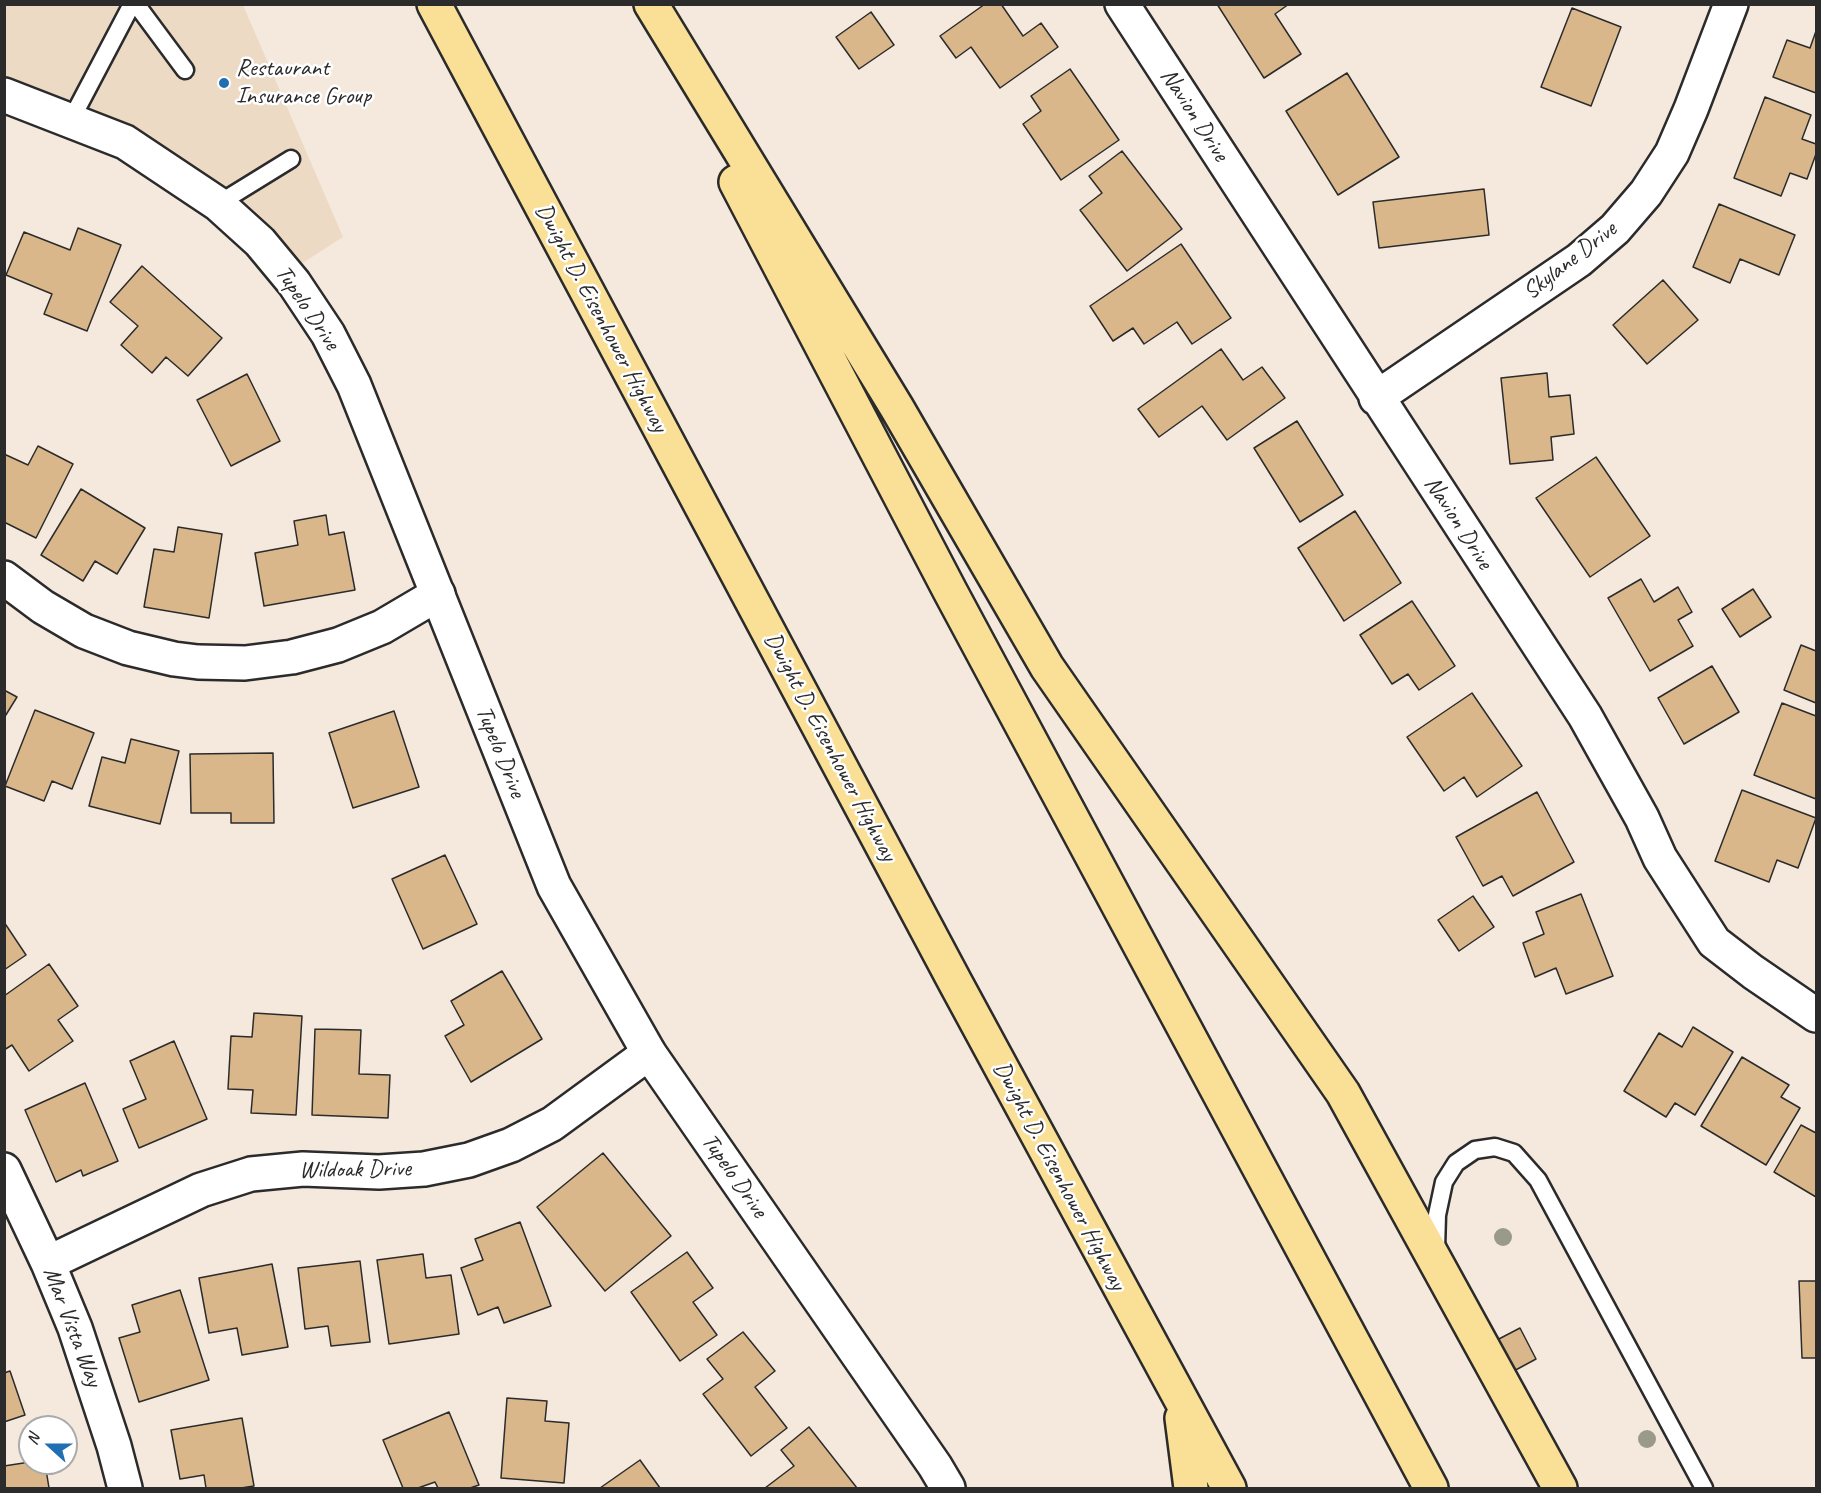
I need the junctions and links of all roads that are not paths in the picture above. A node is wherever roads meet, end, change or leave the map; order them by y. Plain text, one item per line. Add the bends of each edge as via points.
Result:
1 (134, 4) edge
2 (434, 4) edge
3 (643, 4) edge
4 (651, 4) edge
5 (1122, 4) edge
6 (1731, 4) edge
7 (185, 70) dead end
8 (4, 95) edge
9 (71, 120) junction
10 (291, 159) dead end
11 (218, 204) junction
12 (1376, 398) junction
13 (4, 578) edge
14 (438, 594) junction
15 (1812, 1002) edge
16 (649, 1053) junction
17 (4, 1170) edge
18 (1436, 1262) junction
19 (48, 1263) junction
20 (1180, 1399) junction
21 (125, 1488) edge
22 (948, 1488) edge
23 (1191, 1488) edge
24 (1229, 1488) edge
25 (1431, 1488) edge
26 (1560, 1488) edge
27 (1704, 1488) edge

1 - 7 lane
1 - 9 lane
2 - 20 highway, Dwight D. Eisenhower Highway
3 - 25 highway via 950,591
4 - 18 highway via 897,408 1047,667 1343,1093
5 - 12 street, Navion Drive
6 - 12 street, Skylane Drive via 1672,153 1646,193 1615,229 1579,260
8 - 9 street, Tupelo Drive
9 - 11 street, Tupelo Drive via 125,142
10 - 11 lane
11 - 14 street, Tupelo Drive via 260,242 328,334 354,385
12 - 15 street, Navion Drive via 1585,716 1660,858 1714,942 1753,972
13 - 14 street via 84,631 128,648 198,662 245,663 292,657 338,645 382,627
14 - 16 street, Tupelo Drive via 554,886
16 - 19 street, Wildoak Drive via 552,1124 501,1149 424,1169 379,1172 303,1168 251,1174 201,1190
16 - 22 street, Tupelo Drive
17 - 19 street, Mar Vista Way
18 - 26 highway
18 - 27 lane via 1437,1215 1444,1182 1456,1163 1475,1150 1495,1147 1514,1153 1538,1180
19 - 21 street, Mar Vista Way via 75,1328
20 - 23 highway
20 - 24 highway, Dwight D. Eisenhower Highway

